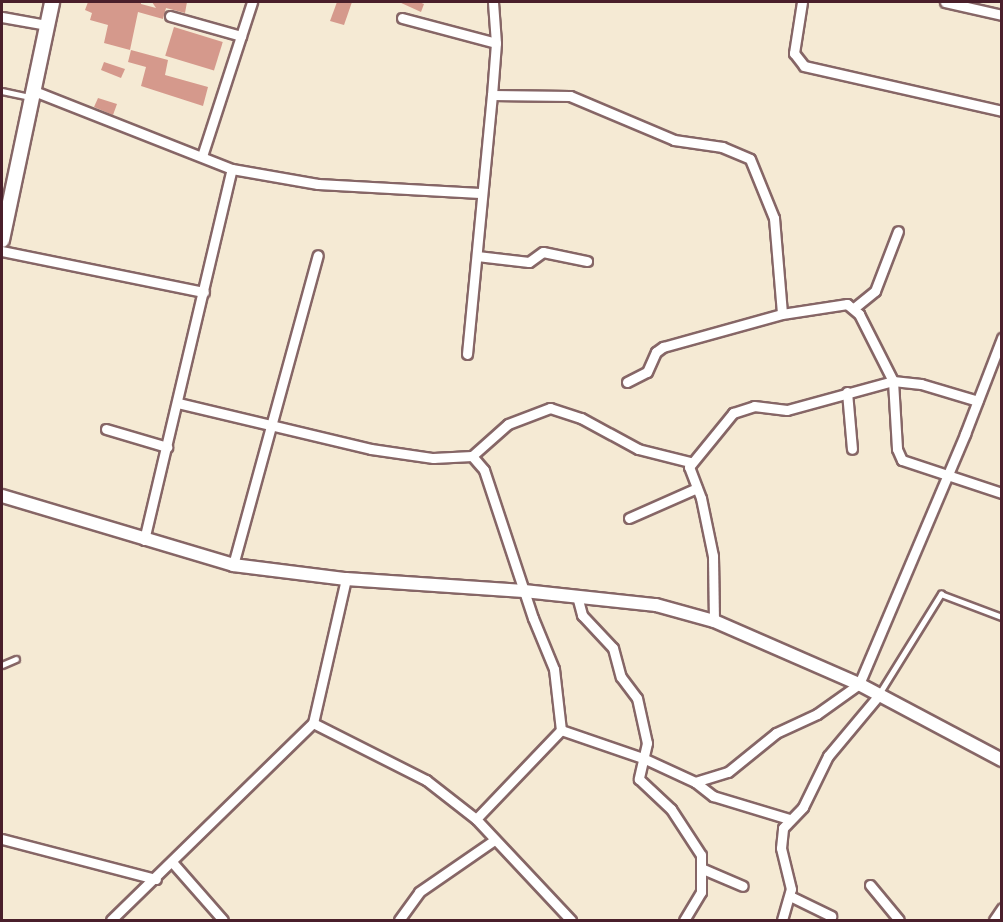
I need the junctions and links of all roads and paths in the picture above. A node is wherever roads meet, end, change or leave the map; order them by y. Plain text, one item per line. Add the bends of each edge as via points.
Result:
1 (52, 2) edge
2 (252, 2) edge
3 (493, 2) edge
4 (802, 2) edge
5 (945, 2) edge
6 (1002, 15) edge
7 (170, 16) dead end
8 (2, 17) edge
9 (402, 18) dead end
10 (47, 24) junction
11 (241, 36) junction
12 (496, 43) junction
13 (2, 90) edge
14 (33, 94) junction
15 (492, 95) junction
16 (1002, 111) edge
17 (202, 156) junction
18 (232, 169) junction
19 (480, 193) junction
20 (898, 231) dead end
21 (2, 240) edge
22 (2, 251) edge
23 (318, 255) dead end
24 (477, 256) junction
25 (587, 261) dead end
26 (204, 292) junction
27 (854, 308) junction
28 (782, 314) junction
29 (1002, 338) edge
30 (467, 354) dead end
31 (893, 381) junction
32 (627, 382) dead end
33 (847, 392) junction
34 (978, 401) junction
35 (178, 403) junction
36 (272, 424) junction
37 (106, 429) dead end
38 (167, 447) junction
39 (852, 449) dead end
40 (472, 456) junction
41 (690, 462) junction
42 (948, 475) junction
43 (698, 489) junction
44 (1002, 493) edge
45 (2, 496) edge
46 (628, 518) dead end
47 (144, 540) junction
48 (233, 565) junction
49 (346, 579) junction
50 (524, 591) junction
51 (577, 596) junction
52 (1002, 618) edge
53 (714, 621) junction
54 (16, 659) dead end
55 (2, 664) edge
56 (859, 684) junction
57 (879, 694) junction
58 (313, 723) junction
59 (561, 730) junction
60 (643, 758) junction
61 (1002, 760) edge
62 (695, 782) junction
63 (476, 819) junction
64 (789, 819) junction
65 (2, 839) edge
66 (493, 841) junction
67 (172, 862) junction
68 (703, 869) junction
69 (156, 879) junction
70 (870, 885) dead end
71 (743, 886) dead end
72 (790, 896) junction
73 (1002, 908) edge
74 (831, 916) dead end
75 (111, 921) edge
76 (223, 921) edge
77 (399, 921) edge
78 (571, 921) edge
79 (684, 921) edge
80 (782, 921) edge
81 (899, 921) edge
82 (994, 921) edge

1 - 10 main road
2 - 11 street
3 - 12 street
4 - 16 street via 794,52 804,66
5 - 6 street
7 - 11 street
8 - 10 street
9 - 12 street
10 - 14 main road
11 - 17 street
12 - 15 street
13 - 14 lane
14 - 17 street
14 - 21 main road
15 - 19 street
15 - 28 street via 570,96 675,140 722,147 750,159 774,218
17 - 18 street
18 - 19 street via 318,184
18 - 26 street
19 - 24 street
20 - 27 street via 875,291
22 - 26 street
23 - 36 street
24 - 25 street via 529,262 543,252
24 - 30 street
26 - 35 street
27 - 28 street via 847,304
27 - 31 street
28 - 32 street via 663,347 656,352 647,372
29 - 34 street
31 - 33 street
31 - 34 street via 921,384
31 - 42 street via 898,455 902,460
33 - 39 street
33 - 41 street via 787,411 744,408 733,413
34 - 42 street
35 - 36 street
35 - 38 street
36 - 40 street via 405,456
36 - 48 street
37 - 38 street
38 - 47 street
40 - 41 street via 508,424 550,408 581,418 638,449
40 - 50 street via 484,470
41 - 43 street
42 - 44 street
42 - 56 street
43 - 46 street
43 - 53 street via 712,556
45 - 47 street
47 - 48 street
48 - 49 street
49 - 50 street
49 - 58 street
50 - 51 street
50 - 59 street via 554,669
51 - 53 street via 656,605
51 - 60 street via 582,615 612,648 621,677 637,698 647,744
52 - 57 lane via 941,594
53 - 56 street
54 - 55 lane
56 - 57 street
56 - 62 street via 817,714 776,733 728,772
57 - 61 street
57 - 64 street via 828,756 803,807
58 - 63 street via 426,780
58 - 67 street
59 - 60 street
59 - 63 street
60 - 62 street
60 - 68 street via 639,778 671,809 701,855
62 - 64 street via 713,796
63 - 66 street
64 - 72 street via 783,828 781,848
65 - 69 street
66 - 77 street via 419,892
66 - 78 street
67 - 69 street
67 - 76 street
68 - 71 street
68 - 79 street via 698,903
69 - 75 street
70 - 81 street
72 - 74 street
72 - 80 street
73 - 82 street

